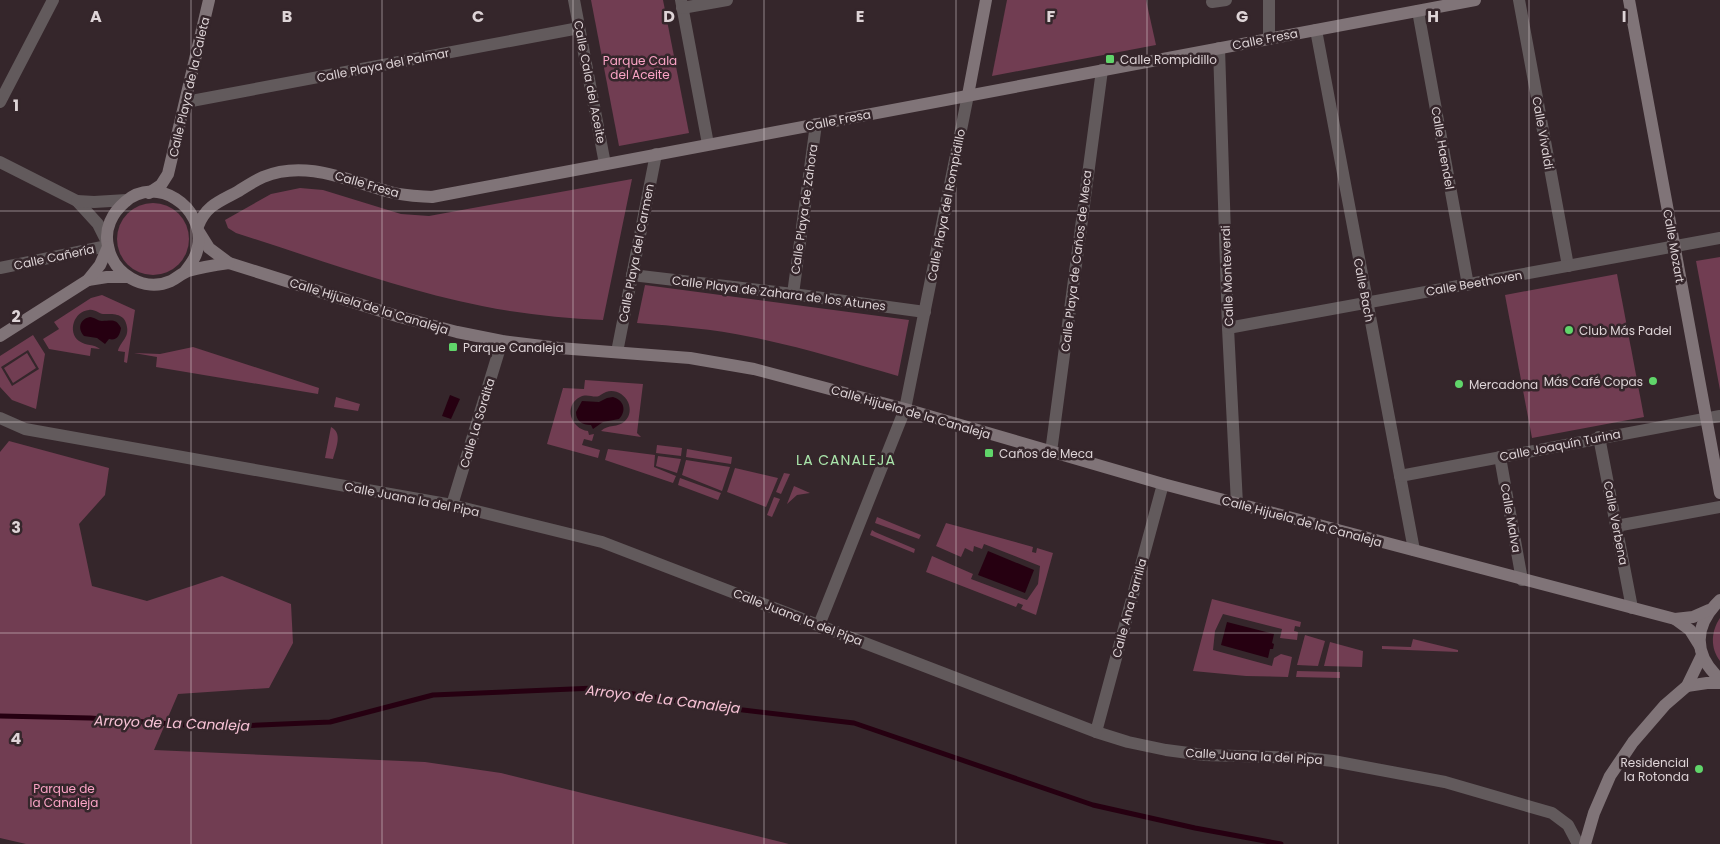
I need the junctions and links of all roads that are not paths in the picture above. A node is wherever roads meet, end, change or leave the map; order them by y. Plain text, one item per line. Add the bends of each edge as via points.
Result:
1 (53, 0) edge
2 (209, 0) edge
3 (574, 0) edge
4 (727, 0) edge
5 (986, 0) edge
6 (1226, 0) edge
7 (1270, 0) edge
8 (1475, 0) edge
9 (1519, 0) edge
10 (1629, 0) edge
11 (1212, 2) dead end
12 (681, 4) edge
13 (1418, 11) junction
14 (579, 28) junction
15 (1316, 30) junction
16 (1269, 39) junction
17 (1220, 48) junction
18 (1102, 70) junction
19 (968, 95) junction
20 (0, 102) edge
21 (186, 102) junction
22 (816, 124) junction
23 (708, 144) junction
24 (656, 154) junction
25 (0, 162) edge
26 (605, 164) junction
27 (168, 174) junction
28 (149, 193) junction
29 (77, 200) junction
30 (127, 200) junction
31 (181, 203) junction
32 (208, 208) junction
33 (198, 229) junction
34 (1720, 238) edge
35 (107, 244) junction
36 (1674, 246) junction
37 (229, 263) junction
38 (1568, 266) junction
39 (0, 268) edge
40 (184, 273) junction
41 (632, 275) junction
42 (128, 278) junction
43 (88, 280) junction
44 (1468, 285) junction
45 (793, 294) junction
46 (1367, 303) junction
47 (925, 312) junction
48 (1228, 328) junction
49 (0, 336) edge
50 (502, 341) junction
51 (617, 352) junction
52 (905, 409) junction
53 (1720, 416) edge
54 (0, 418) edge
55 (1706, 418) junction
56 (1599, 437) junction
57 (1051, 452) junction
58 (1500, 457) junction
59 (1400, 476) junction
60 (1163, 484) junction
61 (1720, 492) edge
62 (1237, 504) junction
63 (452, 505) junction
64 (1720, 507) edge
65 (1616, 526) junction
66 (1414, 550) junction
67 (1522, 580) junction
68 (1720, 600) edge
69 (1632, 608) junction
70 (1709, 610) junction
71 (1675, 619) junction
72 (819, 625) junction
73 (1701, 651) junction
74 (1720, 679) edge
75 (1720, 683) edge
76 (1687, 686) junction
77 (1096, 732) junction
78 (1578, 844) edge
79 (1585, 844) edge

1 - 20 street
2 - 21 street, Calle Playa de la Caleta
3 - 14 street, Calle Cala del Aceite
4 - 12 street
5 - 19 street, Calle Playa del Rompidillo
6 - 11 street
7 - 16 street
8 - 13 street, Calle Fresa
9 - 38 street, Calle Vivaldi
10 - 36 street, Calle Mozart
12 - 23 street
13 - 15 street, Calle Fresa
13 - 44 street, Calle Haendel
14 - 21 street, Calle Playa del Palmar
14 - 26 street, Calle Cala del Aceite
15 - 16 street, Calle Fresa
15 - 46 street, Calle Bach
16 - 17 street, Calle Fresa
17 - 18 street, Calle Fresa
17 - 48 street, Calle Monteverdi
18 - 19 street, Calle Fresa
18 - 57 street, Calle Playa de Caños de Meca
19 - 22 street, Calle Fresa
19 - 47 street, Calle Playa del Rompidillo
21 - 27 street, Calle Playa de la Caleta
22 - 23 street, Calle Fresa
22 - 45 street, Calle Playa de Zahora
23 - 24 street, Calle Fresa
24 - 26 street, Calle Fresa
24 - 41 street, Calle Playa del Carmen
25 - 29 street
26 - 32 street, Calle Fresa via 432,197 391,192 320,172 292,171 264,177
27 - 28 street, Calle Playa de la Caleta via 161,185
27 - 31 street, Calle Playa de la Caleta via 171,188
28 - 30 street
28 - 31 street via 172,196
29 - 30 street
29 - 35 street via 89,212
30 - 35 street, Calle Hijuela de la Canaleja via 108,225
31 - 32 street
31 - 33 street, Calle Hijuela de la Canaleja via 194,217
32 - 33 street
33 - 37 street, Calle Hijuela de la Canaleja via 209,248
33 - 40 street via 198,247
34 - 36 street, Calle Beethoven
35 - 39 street, Calle Cañería
35 - 42 street via 117,268
35 - 43 street, Calle Hijuela de la Canaleja via 100,265
36 - 38 street, Calle Beethoven
36 - 55 street, Calle Mozart
37 - 40 street, Calle Hijuela de la Canaleja
37 - 50 street, Calle Hijuela de la Canaleja via 400,317
38 - 44 street, Calle Beethoven
40 - 42 street, Calle Hijuela de la Canaleja via 171,281 157,284
41 - 45 street, Calle Playa de Zahara de los Atunes
41 - 51 street, Calle Playa del Carmen
42 - 43 street, Calle Hijuela de la Canaleja
43 - 49 street, Calle Hijuela de la Canaleja
44 - 46 street, Calle Beethoven
45 - 47 street, Calle Playa de Zahara de los Atunes
46 - 48 street, Calle Beethoven
46 - 59 street, Calle Bach
47 - 52 street, Calle Playa del Rompidillo
48 - 62 street, Calle Monteverdi
50 - 51 street, Calle Hijuela de la Canaleja
50 - 63 street, Calle La Sordita
51 - 52 street, Calle Hijuela de la Canaleja via 690,358 754,369
52 - 57 street, Calle Hijuela de la Canaleja
52 - 72 street, Calle Playa del Rompidillo
53 - 55 street, Calle Joaquín Turina
54 - 63 street, Calle Juana la del Pipa via 24,429
55 - 56 street, Calle Joaquín Turina
55 - 61 street, Calle Mozart
56 - 58 street, Calle Joaquín Turina
56 - 65 street, Calle Verbena
57 - 60 street, Calle Hijuela de la Canaleja
58 - 59 street, Calle Joaquín Turina
58 - 67 street, Calle Malva
59 - 66 street, Calle Bach
60 - 62 street, Calle Hijuela de la Canaleja
60 - 77 street, Calle Ana Parrilla
62 - 66 street, Calle Hijuela de la Canaleja
63 - 72 street, Calle Juana la del Pipa via 602,542
64 - 65 street
65 - 69 street, Calle Verbena
66 - 67 street, Calle Hijuela de la Canaleja
67 - 69 street, Calle Hijuela de la Canaleja
68 - 70 street
69 - 71 street, Calle Hijuela de la Canaleja
70 - 71 street, Calle Hijuela de la Canaleja via 1693,617
70 - 73 street via 1701,626
71 - 73 street, Calle Hijuela de la Canaleja via 1690,630
72 - 77 street, Calle Juana la del Pipa
73 - 74 street, Calle Hijuela de la Canaleja via 1711,671
73 - 76 street
75 - 76 street
76 - 79 street via 1665,705 1628,748 1610,776
77 - 78 street, Calle Juana la del Pipa via 1176,751 1333,761 1446,782 1552,813 1568,825

